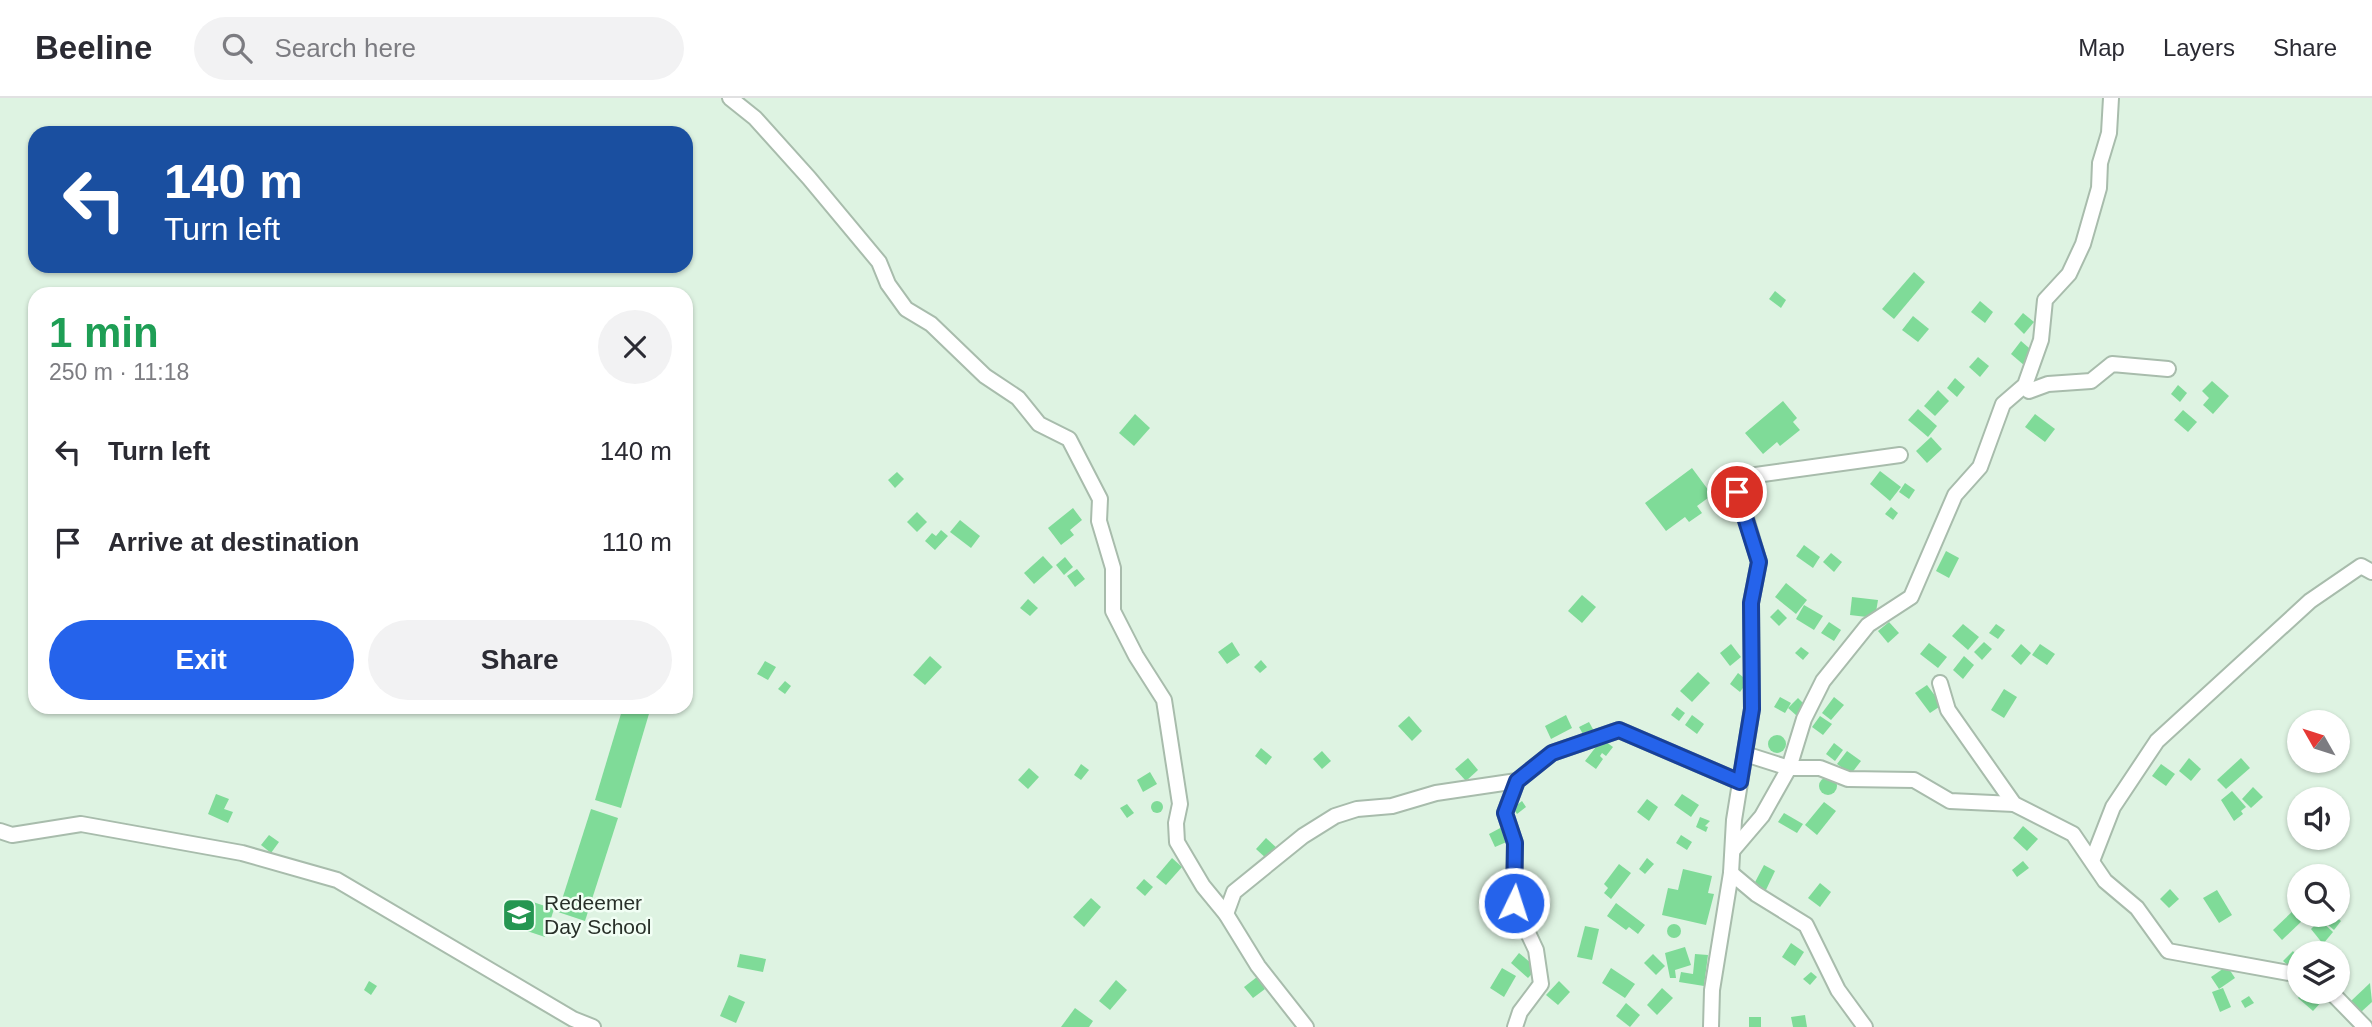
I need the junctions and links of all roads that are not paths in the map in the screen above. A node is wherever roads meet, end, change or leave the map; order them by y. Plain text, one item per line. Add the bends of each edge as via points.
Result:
1 (730, 98) edge
2 (2110, 98) edge
3 (2168, 369) dead end
4 (2029, 391) dead end
5 (1900, 455) dead end
6 (2372, 572) edge
7 (1940, 683) dead end
8 (1745, 754) junction
9 (1789, 768) junction
10 (1517, 781) junction
11 (1740, 782) junction
12 (2014, 804) junction
13 (0, 831) edge
14 (1733, 850) junction
15 (2091, 861) junction
16 (1731, 873) junction
17 (1226, 914) junction
18 (2287, 973) edge
19 (2343, 1004) edge
20 (574, 1023) edge
21 (593, 1027) edge
22 (1306, 1027) edge
23 (1515, 1027) edge
24 (1711, 1027) edge
25 (1865, 1027) edge
26 (2365, 1027) edge

1 - 17 street via 755,118 809,178 879,262 906,309 931,324 985,376 1018,398 1039,424 1069,439 1100,499 1099,521 1113,568 1113,611 1164,699 1180,804 1175,822 1177,842
2 - 9 street via 2099,188 2083,244 2068,274 2045,300 2041,340 2025,384 2003,404 1980,467 1955,495 1911,597 1868,625 1823,681 1804,719
3 - 4 street via 2112,364 2091,381 2048,384
5 - 8 street via 1734,478 1759,562 1751,603 1752,709
6 - 15 street via 2361,566 2310,601 2157,741 2113,807
7 - 12 street via 1948,709
8 - 9 street
8 - 11 street
9 - 12 street via 1820,768 1848,779 1875,782 1914,780 1950,801
9 - 14 street via 1762,816
10 - 11 street via 1552,753 1619,730
10 - 17 street via 1436,793 1335,816 1234,892
10 - 23 street via 1505,813 1515,843 1514,903 1536,950 1541,984
11 - 14 street
12 - 15 street via 2073,834
13 - 20 street via 12,835 81,824 242,853 337,880 447,942
14 - 16 street
15 - 18 street via 2105,881 2137,908 2168,951
16 - 24 street via 1712,990
16 - 25 street via 1806,925 1838,990
17 - 22 street via 1258,966
19 - 26 street
20 - 21 street

